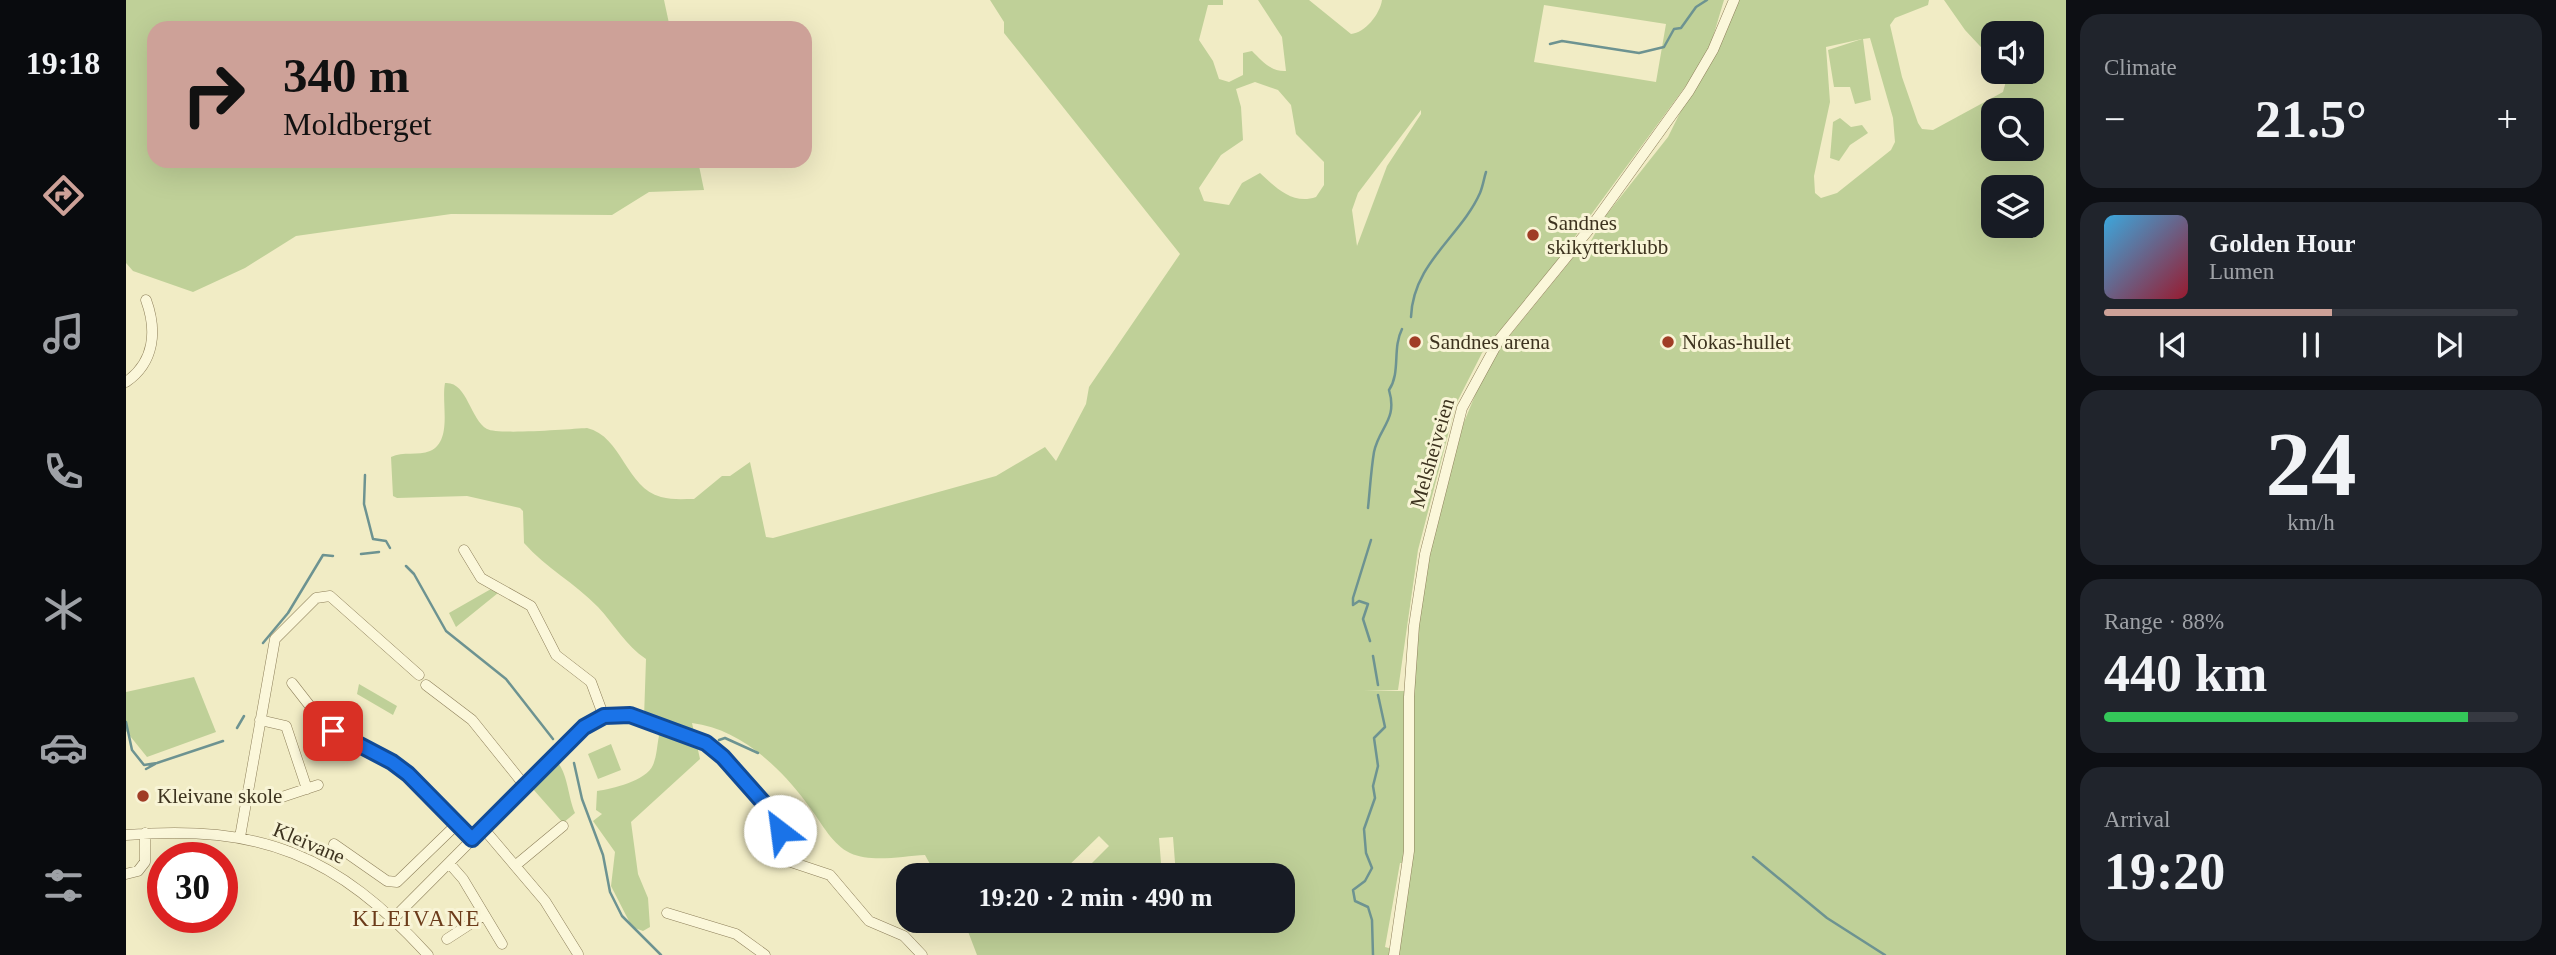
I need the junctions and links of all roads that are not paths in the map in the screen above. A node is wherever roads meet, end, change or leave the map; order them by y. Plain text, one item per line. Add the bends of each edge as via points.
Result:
1 (1734, 0) edge
2 (146, 300) dead end
3 (126, 382) edge
4 (464, 550) dead end
5 (419, 675) dead end
6 (292, 683) dead end
7 (426, 685) dead end
8 (604, 716) junction
9 (260, 720) junction
10 (318, 785) dead end
11 (525, 786) junction
12 (307, 789) junction
13 (276, 799) dead end
14 (457, 824) junction
15 (563, 827) dead end
16 (483, 828) junction
17 (145, 834) junction
18 (126, 835) edge
19 (240, 837) junction
20 (472, 839) junction
21 (334, 844) dead end
22 (449, 863) junction
23 (516, 865) junction
24 (126, 874) edge
25 (667, 914) dead end
26 (484, 915) junction
27 (394, 918) junction
28 (447, 939) dead end
29 (502, 944) dead end
30 (578, 954) edge
31 (428, 955) edge
32 (765, 955) edge
33 (922, 955) edge
34 (1394, 955) edge

1 - 34 street, Melsheiveien via 1689,91 1591,227 1504,333 1462,408 1425,554 1414,626 1409,851
2 - 3 street via 153,340 145,363
4 - 8 street via 481,578 537,613 556,655 591,682
5 - 9 street via 330,596 321,595 275,639
6 - 14 street via 324,724 408,774
7 - 11 street via 472,720
8 - 11 street via 584,727
8 - 33 street via 639,716 715,748 775,816 788,861 830,875 869,922 904,936
9 - 12 street via 286,726
9 - 19 street
10 - 12 street
11 - 16 street
12 - 13 street
14 - 20 street
14 - 21 street via 398,888
15 - 23 street
16 - 20 street
16 - 23 street
17 - 18 street, Kleivane
17 - 19 street, Kleivane
17 - 24 street via 145,862 138,871
19 - 27 street, Kleivane via 317,863
20 - 22 street
22 - 26 street
22 - 27 street
23 - 30 street
25 - 32 street via 736,934
26 - 28 street
26 - 29 street
27 - 31 street, Kleivane

